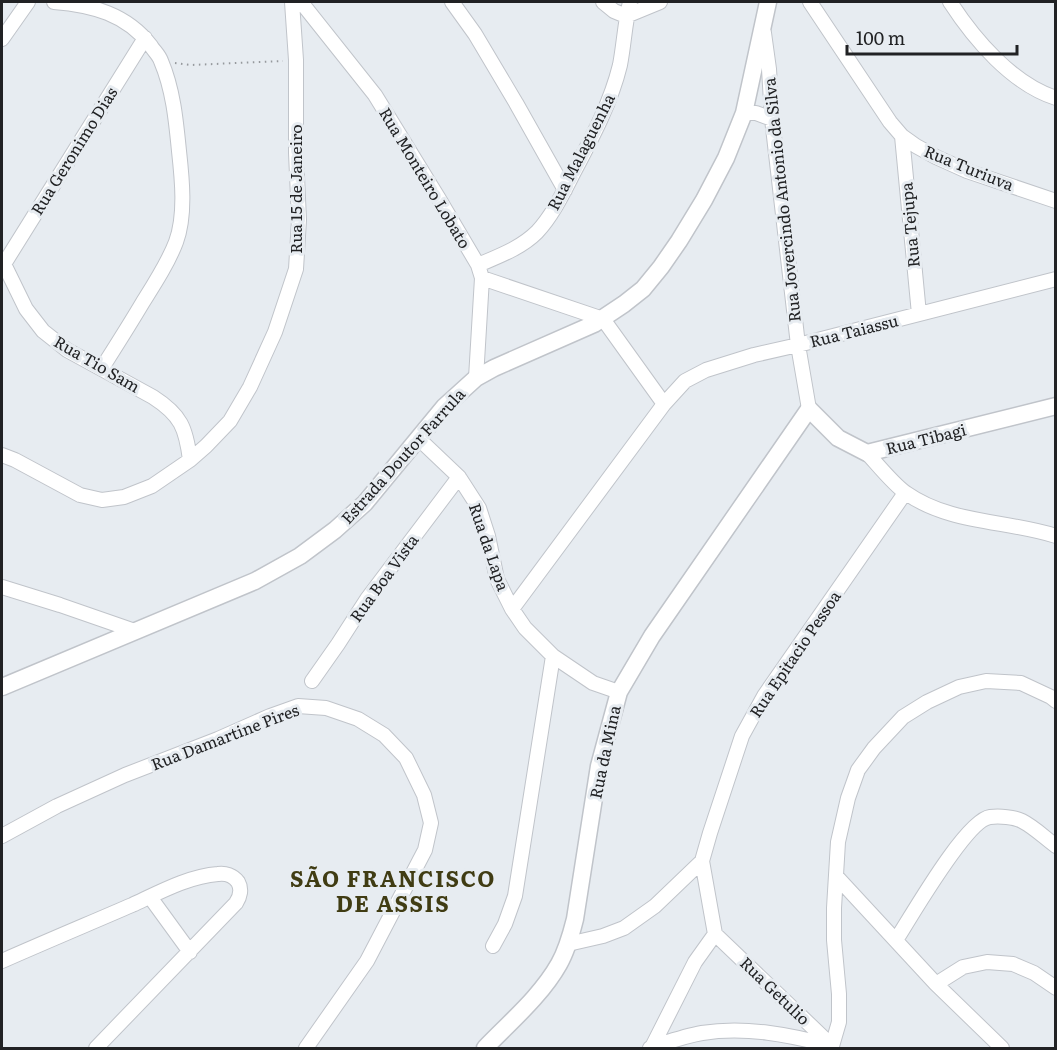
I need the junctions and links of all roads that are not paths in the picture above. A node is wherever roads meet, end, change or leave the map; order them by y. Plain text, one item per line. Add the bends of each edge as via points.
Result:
1 (28, 2) edge
2 (54, 2) edge
3 (292, 2) edge
4 (301, 2) edge
5 (452, 2) edge
6 (603, 2) edge
7 (630, 2) edge
8 (660, 2) edge
9 (768, 2) edge
10 (810, 2) edge
11 (950, 2) edge
12 (627, 16) junction
13 (763, 27) junction
14 (145, 38) junction
15 (2, 39) edge
16 (1056, 98) edge
17 (744, 113) junction
18 (772, 119) junction
19 (902, 136) junction
20 (565, 190) junction
21 (1056, 201) edge
22 (3, 264) edge
23 (480, 272) junction
24 (1056, 279) edge
25 (919, 315) junction
26 (603, 319) junction
27 (798, 345) junction
28 (102, 368) junction
29 (476, 378) junction
30 (664, 404) junction
31 (1056, 406) edge
32 (809, 409) junction
33 (419, 439) junction
34 (867, 453) junction
35 (2, 455) edge
36 (190, 460) junction
37 (459, 477) junction
38 (905, 493) junction
39 (1055, 535) edge
40 (2, 587) edge
41 (512, 609) junction
42 (135, 631) junction
43 (553, 656) junction
44 (312, 681) dead end
45 (2, 687) edge
46 (618, 692) junction
47 (1056, 700) edge
48 (2, 835) edge
49 (1056, 846) edge
50 (702, 861) junction
51 (836, 876) junction
52 (150, 897) junction
53 (715, 934) junction
54 (896, 940) junction
55 (568, 944) junction
56 (493, 946) dead end
57 (190, 952) junction
58 (2, 961) edge
59 (936, 984) junction
60 (1056, 988) edge
61 (833, 1047) edge
62 (96, 1048) edge
63 (306, 1048) edge
64 (485, 1048) edge
65 (651, 1048) edge
66 (1002, 1048) edge

1 - 15 street
2 - 14 street via 108,13
3 - 36 street, Rua 15 de Janeiro via 299,220 296,269 275,332 250,387 230,421
4 - 23 street, Rua Monteiro Lobato via 375,95
5 - 20 street via 476,34
6 - 12 street
7 - 12 street, Rua Malaguenha
8 - 12 street
9 - 13 street, Estrada Doutor Farrula
10 - 19 street, Rua Turiuva
11 - 16 street via 998,62 1040,93
12 - 20 street, Rua Malaguenha via 612,91
13 - 17 street, Estrada Doutor Farrula
13 - 18 street, Rua Jovercindo Antonio da Silva
14 - 22 street, Rua Geronimo Dias
14 - 28 street via 160,59 171,90 177,125 181,217 177,240 164,269
17 - 18 street
17 - 26 street, Estrada Doutor Farrula via 704,200 661,267 643,289
18 - 27 street, Rua Jovercindo Antonio da Silva
19 - 21 street, Rua Turiuva via 967,171
19 - 25 street, Rua Tejupa
20 - 23 street, Rua Malaguenha via 546,220 527,240
22 - 28 street, Rua Tio Sam via 26,309 44,331 67,350
23 - 26 street
23 - 29 street
24 - 25 street, Rua Taiassu
25 - 27 street, Rua Taiassu
26 - 29 street, Estrada Doutor Farrula
26 - 30 street
27 - 30 street, Rua Taiassu via 706,370 686,381
27 - 32 street, Rua Jovercindo Antonio da Silva
28 - 36 street, Rua Tio Sam via 172,411 183,427
29 - 33 street, Estrada Doutor Farrula via 444,407
30 - 41 street, Rua Taiassu
31 - 34 street, Rua Tibagi
32 - 34 street, Rua Tibagi via 838,438
32 - 46 street, Rua da Mina via 652,636
33 - 37 street, Rua da Lapa
33 - 42 street, Estrada Doutor Farrula via 365,503 300,556 255,581
34 - 38 street
35 - 36 street, Rua 15 de Janeiro via 80,495 102,500 153,486
37 - 41 street, Rua da Lapa via 479,508 497,579
37 - 44 street, Rua Boa Vista
38 - 39 street via 957,516
38 - 50 street, Rua Epitacio Pessoa via 764,696 742,736
40 - 42 street
41 - 43 street, Rua da Lapa
42 - 45 street, Estrada Doutor Farrula
43 - 46 street, Rua da Lapa via 592,682
43 - 56 street via 515,896
46 - 55 street, Rua da Mina via 599,766
47 - 51 street via 1021,683 986,681 959,687 903,717 858,770 838,842
48 - 63 street, Rua Damartine Pires via 125,775 298,706 326,708 384,735 406,758 424,795 431,823 426,850 367,961
49 - 54 street via 1021,820 988,817 949,857
50 - 53 street, Rua Epitacio Pessoa
50 - 55 street via 655,906 624,928
51 - 54 street
51 - 61 street via 838,1022
52 - 57 street
52 - 57 street via 217,874 234,877 238,882 240,894 236,903
52 - 58 street
53 - 61 street, Rua Getulio
53 - 65 street via 695,962
54 - 59 street
55 - 64 street, Rua da Mina via 548,981
57 - 62 street
59 - 60 street via 963,967 987,962 1013,963
59 - 66 street
61 - 65 street via 788,1035 744,1031 702,1033

